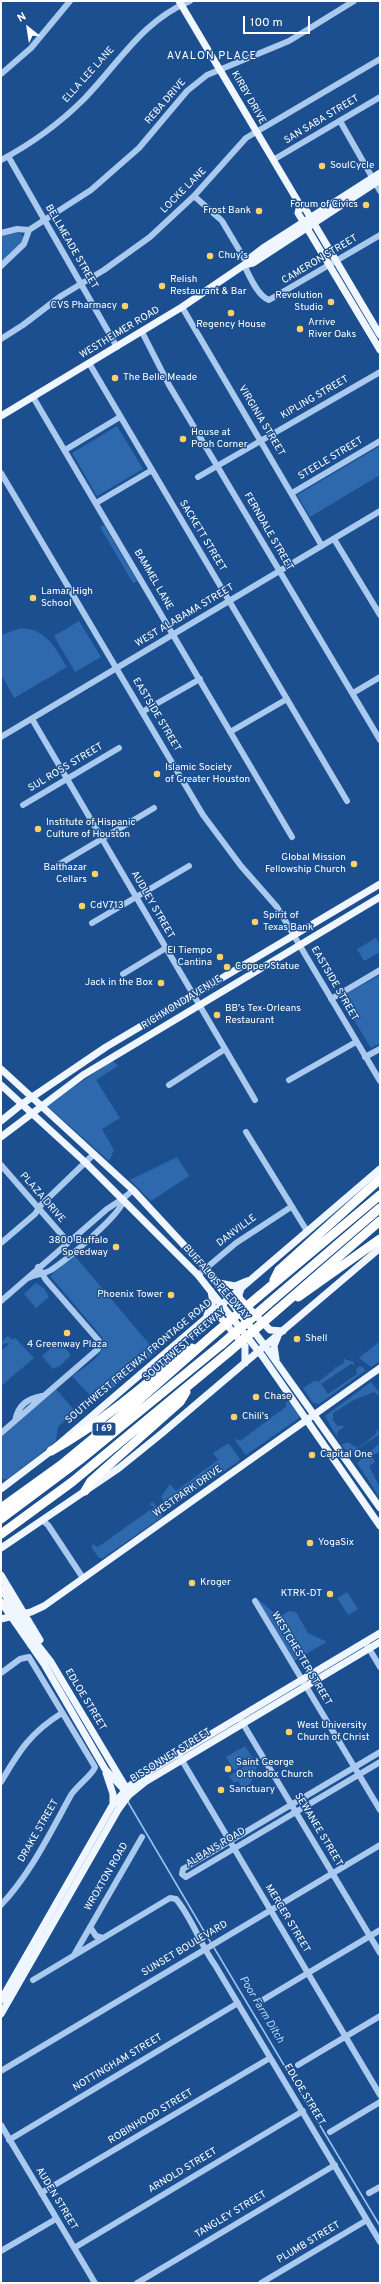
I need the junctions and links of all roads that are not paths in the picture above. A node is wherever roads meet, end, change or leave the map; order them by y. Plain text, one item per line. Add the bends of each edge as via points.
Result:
1 (70, 1) edge
2 (190, 1) edge
3 (354, 1) edge
4 (180, 3) edge
5 (380, 59) edge
6 (219, 68) junction
7 (1, 74) edge
8 (380, 97) edge
9 (340, 122) junction
10 (256, 131) junction
11 (8, 156) junction
12 (1, 160) edge
13 (273, 160) junction
14 (380, 173) edge
15 (376, 180) edge
16 (380, 191) edge
17 (194, 196) junction
18 (300, 206) junction
19 (312, 220) junction
20 (44, 221) junction
21 (305, 225) junction
22 (29, 230) junction
23 (1, 233) edge
24 (380, 235) edge
25 (337, 261) junction
26 (246, 264) junction
27 (1, 266) edge
28 (330, 266) junction
29 (80, 284) junction
30 (182, 307) junction
31 (142, 332) junction
32 (380, 335) edge
33 (1, 340) edge
34 (117, 347) junction
35 (380, 350) edge
36 (89, 364) junction
37 (380, 372) edge
38 (32, 397) junction
39 (1, 416) edge
40 (120, 417) junction
41 (260, 440) junction
42 (380, 441) edge
43 (65, 450) junction
44 (217, 466) junction
45 (152, 470) junction
46 (1, 473) edge
47 (198, 477) dead end
48 (292, 493) junction
49 (96, 503) junction
50 (380, 511) edge
51 (334, 539) junction
52 (322, 546) junction
53 (279, 571) junction
54 (229, 601) junction
55 (380, 616) edge
56 (173, 635) junction
57 (116, 668) junction
58 (380, 677) edge
59 (200, 679) junction
60 (353, 692) junction
61 (287, 699) junction
62 (142, 712) junction
63 (32, 719) junction
64 (230, 732) junction
65 (1, 738) edge
66 (380, 740) edge
67 (119, 748) dead end
68 (67, 779) junction
69 (347, 801) dead end
70 (23, 805) dead end
71 (154, 808) dead end
72 (292, 836) dead end
73 (102, 839) junction
74 (58, 865) dead end
75 (190, 866) dead end
76 (380, 884) edge
77 (380, 896) edge
78 (136, 897) junction
79 (356, 898) junction
80 (362, 907) junction
81 (92, 923) dead end
82 (293, 934) junction
83 (299, 944) junction
84 (166, 948) junction
85 (380, 970) edge
86 (123, 974) dead end
87 (193, 994) junction
88 (331, 999) junction
89 (199, 1004) junction
90 (144, 1024) junction
91 (150, 1035) junction
92 (356, 1042) junction
93 (225, 1049) junction
94 (380, 1049) edge
95 (366, 1057) junction
96 (1, 1069) edge
97 (289, 1080) dead end
98 (380, 1081) edge
99 (1, 1085) edge
100 (169, 1085) dead end
101 (31, 1097) junction
102 (255, 1100) dead end
103 (22, 1104) junction
104 (40, 1105) junction
105 (31, 1112) junction
106 (1, 1121) edge
107 (17, 1123) junction
108 (43, 1124) junction
109 (246, 1132) dead end
110 (1, 1137) edge
111 (94, 1154) junction
112 (86, 1162) junction
113 (1, 1165) edge
114 (380, 1169) edge
115 (380, 1180) edge
116 (133, 1190) junction
117 (380, 1195) edge
118 (124, 1199) junction
119 (291, 1207) junction
120 (380, 1208) edge
121 (38, 1210) junction
122 (380, 1221) edge
123 (307, 1231) junction
124 (380, 1239) edge
125 (68, 1242) junction
126 (1, 1243) edge
127 (380, 1248) edge
128 (38, 1267) junction
129 (206, 1268) junction
130 (44, 1273) junction
131 (198, 1275) junction
132 (27, 1279) junction
133 (249, 1280) junction
134 (218, 1283) junction
135 (269, 1287) junction
136 (210, 1289) junction
137 (242, 1289) junction
138 (230, 1298) junction
139 (3, 1299) edge
140 (223, 1304) junction
141 (284, 1304) junction
142 (1, 1306) edge
143 (206, 1317) junction
144 (281, 1332) junction
145 (203, 1344) junction
146 (265, 1346) junction
147 (259, 1351) junction
148 (276, 1361) junction
149 (245, 1364) junction
150 (269, 1365) junction
151 (380, 1368) edge
152 (188, 1386) junction
153 (163, 1393) junction
154 (314, 1415) junction
155 (307, 1420) junction
156 (1, 1433) edge
157 (51, 1451) junction
158 (350, 1467) junction
159 (343, 1472) junction
160 (1, 1489) edge
161 (85, 1491) junction
162 (1, 1508) edge
163 (380, 1508) edge
164 (1, 1520) edge
165 (42, 1520) junction
166 (380, 1526) edge
167 (1, 1534) edge
168 (1, 1548) edge
169 (1, 1575) edge
170 (83, 1578) junction
171 (1, 1588) edge
172 (255, 1601) dead end
173 (1, 1602) edge
174 (17, 1615) junction
175 (1, 1619) edge
176 (380, 1633) edge
177 (380, 1642) edge
178 (367, 1645) junction
179 (380, 1667) edge
180 (1, 1673) edge
181 (304, 1683) junction
182 (75, 1703) junction
183 (68, 1707) junction
184 (62, 1713) junction
185 (241, 1720) junction
186 (380, 1752) edge
187 (180, 1757) junction
188 (380, 1762) edge
189 (354, 1767) junction
190 (105, 1769) junction
191 (359, 1775) junction
192 (1, 1782) edge
193 (127, 1791) junction
194 (113, 1804) junction
195 (292, 1805) junction
196 (380, 1810) edge
197 (296, 1812) junction
198 (142, 1837) dead end
199 (229, 1842) junction
200 (380, 1845) edge
201 (234, 1849) junction
202 (332, 1873) junction
203 (74, 1878) junction
204 (1, 1905) edge
205 (270, 1910) junction
206 (90, 1927) junction
207 (380, 1930) edge
208 (370, 1936) junction
209 (103, 1938) junction
210 (206, 1948) junction
211 (380, 1953) edge
212 (74, 1955) junction
213 (308, 1974) junction
214 (19, 1976) junction
215 (33, 1980) dead end
216 (1, 2000) edge
217 (261, 2002) dead end
218 (238, 2003) junction
219 (1, 2014) edge
220 (380, 2016) edge
221 (345, 2037) junction
222 (270, 2058) junction
223 (298, 2065) dead end
224 (1, 2071) edge
225 (380, 2095) edge
226 (380, 2102) edge
227 (303, 2111) junction
228 (1, 2125) edge
229 (330, 2132) dead end
230 (9, 2140) junction
231 (335, 2165) junction
232 (380, 2187) edge
233 (41, 2193) junction
234 (369, 2193) dead end
235 (56, 2219) junction
236 (366, 2220) junction
237 (380, 2242) edge
238 (74, 2248) junction
239 (1, 2251) edge
240 (95, 2283) edge
241 (137, 2283) edge
242 (261, 2283) edge

1 - 7 street via 31,48
2 - 4 street, ELLA LEE LANE
3 - 6 street, REBA DRIVE via 289,41
4 - 6 main road, KIRBY DRIVE
4 - 11 street, ELLA LEE LANE via 140,33 75,107 48,130
5 - 10 street, LOCKE LANE
6 - 10 main road, KIRBY DRIVE
6 - 20 street, REBA DRIVE via 193,84 117,170
8 - 9 street, SAN SABA STREET
9 - 13 street, SAN SABA STREET
9 - 15 street
10 - 13 main road, KIRBY DRIVE
10 - 17 street, LOCKE LANE via 240,142
11 - 12 street, ELLA LEE LANE
11 - 20 street, BELLMEADE STREET
13 - 18 main road, KIRBY DRIVE
14 - 15 main road, WESTHEIMER ROAD
15 - 16 street
15 - 19 main road, WESTHEIMER ROAD
17 - 26 street via 221,220
17 - 29 street, LOCKE LANE via 150,237
18 - 19 main road, KIRBY DRIVE
18 - 21 main road, KIRBY DRIVE via 298,213
19 - 21 main road, WESTHEIMER ROAD
19 - 25 main road, KIRBY DRIVE
20 - 22 street, REBA DRIVE
20 - 29 street, BELLMEADE STREET
21 - 26 main road, WESTHEIMER ROAD via 253,263
21 - 28 main road, KIRBY DRIVE
22 - 23 street, REBA DRIVE via 17,229
22 - 27 street via 24,244
24 - 25 street, CAMERON STREET
25 - 28 street, CAMERON STREET
25 - 32 main road, KIRBY DRIVE
26 - 28 street, CAMERON STREET via 260,292 270,300
26 - 30 main road, WESTHEIMER ROAD
28 - 35 main road, KIRBY DRIVE
29 - 33 street, LOCKE LANE
29 - 34 street, BELLMEADE STREET
30 - 31 main road, WESTHEIMER ROAD
30 - 41 street, VIRGINIA STREET
31 - 34 main road, WESTHEIMER ROAD
31 - 44 street, FERNDALE STREET via 169,385
34 - 36 main road, WESTHEIMER ROAD
36 - 38 main road, WESTHEIMER ROAD
36 - 40 street, SACKETT STREET
37 - 41 street, KIPLING STREET
38 - 39 main road, WESTHEIMER ROAD
38 - 43 street, BAMMEL LANE
40 - 43 street
40 - 45 street, SACKETT STREET
41 - 44 street, KIPLING STREET
41 - 48 street, VIRGINIA STREET
42 - 48 street, STEELE STREET
43 - 49 street, BAMMEL LANE
44 - 47 street, KIPLING STREET
44 - 53 street, FERNDALE STREET
45 - 49 street
45 - 54 street, SACKETT STREET
46 - 57 street, EASTSIDE STREET
48 - 52 street, VIRGINIA STREET
49 - 56 street, BAMMEL LANE
50 - 51 street, WEST ALABAMA STREET
51 - 52 street, WEST ALABAMA STREET
51 - 55 street
52 - 53 street, WEST ALABAMA STREET
53 - 54 street, WEST ALABAMA STREET
53 - 60 street, FERNDALE STREET
54 - 56 street, WEST ALABAMA STREET
54 - 61 street, SACKETT STREET
56 - 57 street, WEST ALABAMA STREET
56 - 59 street, BAMMEL LANE
57 - 62 street, EASTSIDE STREET
57 - 63 street, WEST ALABAMA STREET
58 - 60 street
59 - 62 street
59 - 64 street, BAMMEL LANE
60 - 66 street, FERNDALE STREET
61 - 64 street
61 - 69 street, SACKETT STREET
62 - 82 street, EASTSIDE STREET via 213,831 277,907
63 - 65 street, WEST ALABAMA STREET
63 - 68 street, AUDLEY STREET
64 - 72 street, BAMMEL LANE
67 - 68 street, SUL ROSS STREET
68 - 70 street, SUL ROSS STREET
68 - 73 street, AUDLEY STREET
71 - 73 street
73 - 74 street
73 - 78 street, AUDLEY STREET
75 - 78 street
76 - 79 main road, RICHMOND AVENUE
77 - 80 main road, RICHMOND AVENUE
78 - 81 street
78 - 84 street, AUDLEY STREET
79 - 80 main road
79 - 82 main road, RICHMOND AVENUE
80 - 83 main road, RICHMOND AVENUE
82 - 83 street, EASTSIDE STREET
82 - 87 main road, RICHMOND AVENUE
83 - 88 street, EASTSIDE STREET
83 - 89 main road, RICHMOND AVENUE
84 - 86 street
84 - 87 street, AUDLEY STREET
85 - 88 street
87 - 89 street, AUDLEY STREET
87 - 90 main road, RICHMOND AVENUE
88 - 92 street, EASTSIDE STREET
89 - 91 main road, RICHMOND AVENUE
89 - 93 street, AUDLEY STREET
90 - 91 main road
90 - 101 main road, RICHMOND AVENUE via 106,1046
91 - 104 main road, RICHMOND AVENUE via 83,1075
92 - 95 street, EASTSIDE STREET
92 - 97 street
93 - 100 street
93 - 102 street, AUDLEY STREET
94 - 95 street
95 - 98 street, EASTSIDE STREET
96 - 101 main road, BUFFALO SPEEDWAY
99 - 103 main road, BUFFALO SPEEDWAY
101 - 103 main road, RICHMOND AVENUE
101 - 104 main road, BUFFALO SPEEDWAY
103 - 105 main road, BUFFALO SPEEDWAY
103 - 106 main road, RICHMOND AVENUE
104 - 105 main road, RICHMOND AVENUE
104 - 111 main road, BUFFALO SPEEDWAY
105 - 107 main road, RICHMOND AVENUE
105 - 108 main road, BUFFALO SPEEDWAY
107 - 108 main road via 31,1120
107 - 110 main road, RICHMOND AVENUE
108 - 112 main road, BUFFALO SPEEDWAY
109 - 119 street
111 - 112 street
111 - 116 main road, BUFFALO SPEEDWAY
112 - 118 main road, BUFFALO SPEEDWAY
112 - 121 street
113 - 121 street, PLAZA DRIVE
114 - 123 main road, SOUTHWEST FREEWAY FRONTAGE ROAD
115 - 135 highway via 279,1270
116 - 118 street
116 - 129 main road, BUFFALO SPEEDWAY
117 - 135 highway, SOUTHWEST FREEWAY / I 69
118 - 125 street via 118,1200
118 - 130 street via 123,1206 114,1216 51,1270
118 - 131 main road, BUFFALO SPEEDWAY
119 - 123 street
119 - 129 street, DANVILLE via 239,1241
120 - 153 highway, bridge
121 - 125 street, PLAZA DRIVE
121 - 126 street
122 - 141 highway, I 69
123 - 133 main road, SOUTHWEST FREEWAY FRONTAGE ROAD
124 - 141 highway via 306,1294
125 - 128 street
127 - 144 main road
128 - 130 street
128 - 132 street
129 - 131 street, DANVILLE
129 - 134 main road, BUFFALO SPEEDWAY
130 - 132 street
130 - 156 street via 46,1280 99,1341 98,1349
131 - 136 main road, BUFFALO SPEEDWAY
132 - 139 street
133 - 134 main road via 235,1286
133 - 137 main road, SOUTHWEST FREEWAY FRONTAGE ROAD
134 - 138 main road, BUFFALO SPEEDWAY
135 - 145 highway, SOUTHWEST FREEWAY / I 69, bridge
136 - 140 main road, BUFFALO SPEEDWAY
136 - 143 main road via 213,1302
137 - 138 main road, SOUTHWEST FREEWAY FRONTAGE ROAD
137 - 144 main road via 240,1299 270,1330
138 - 140 main road, SOUTHWEST FREEWAY FRONTAGE ROAD
138 - 146 main road, BUFFALO SPEEDWAY
139 - 142 street
140 - 143 main road, SOUTHWEST FREEWAY FRONTAGE ROAD
140 - 147 main road, BUFFALO SPEEDWAY
141 - 152 highway, I 69, bridge
143 - 149 main road via 220,1317 245,1346
143 - 157 main road, SOUTHWEST FREEWAY FRONTAGE ROAD
144 - 146 main road
144 - 148 main road via 274,1346
145 - 157 highway via 183,1353 101,1418
145 - 162 highway, SOUTHWEST FREEWAY / I 69 via 61,1465
146 - 147 main road
146 - 148 main road, BUFFALO SPEEDWAY
147 - 149 main road
147 - 150 main road, BUFFALO SPEEDWAY
148 - 154 main road, BUFFALO SPEEDWAY
149 - 150 main road via 259,1360
149 - 161 main road via 161,1434
150 - 155 main road, BUFFALO SPEEDWAY
151 - 154 main road, WESTPARK DRIVE
152 - 161 highway via 180,1402 91,1481
152 - 167 highway, I 69 via 72,1482
153 - 164 highway
153 - 164 highway via 69,1473
154 - 155 main road, WESTPARK DRIVE
154 - 158 main road, BUFFALO SPEEDWAY
155 - 159 main road, BUFFALO SPEEDWAY
155 - 170 main road, WESTPARK DRIVE
157 - 160 main road, SOUTHWEST FREEWAY FRONTAGE ROAD
158 - 159 main road
158 - 163 main road, BUFFALO SPEEDWAY
159 - 166 main road, BUFFALO SPEEDWAY
161 - 165 main road
165 - 168 main road
165 - 170 street via 48,1525
169 - 174 main road
170 - 174 main road, WESTPARK DRIVE via 44,1606
171 - 174 main road, EDLOE STREET
172 - 181 street, WESTCHESTER STREET
173 - 174 main road, EDLOE STREET
174 - 175 main road, WESTPARK DRIVE
174 - 182 main road, EDLOE STREET via 51,1662
174 - 183 main road, EDLOE STREET
176 - 178 main road, BISSONNET STREET
177 - 178 main road, BISSONNET STREET
178 - 179 street
178 - 181 main road, BISSONNET STREET
180 - 184 street via 26,1656 31,1660
181 - 185 main road, BISSONNET STREET
181 - 189 street, WESTCHESTER STREET
182 - 183 main road
182 - 193 main road, EDLOE STREET
183 - 190 main road, EDLOE STREET
184 - 192 street via 28,1739
184 - 204 street, DRAKE STREET via 95,1767 76,1788 34,1860
185 - 187 main road, BISSONNET STREET
185 - 195 street, SEWANEE STREET
186 - 189 street, ALBANS ROAD
187 - 193 main road, BISSONNET STREET
187 - 199 street, MERCER STREET
188 - 191 street, ALBANS ROAD
189 - 191 street, WESTCHESTER STREET
189 - 195 street, ALBANS ROAD
190 - 193 main road, EDLOE STREET
190 - 194 main road, EDLOE STREET
191 - 196 street, WESTCHESTER STREET
191 - 197 street, ALBANS ROAD
193 - 194 main road, BISSONNET STREET
193 - 203 main road, BISSONNET STREET via 118,1810
194 - 203 main road, BISSONNET STREET
195 - 197 street, SEWANEE STREET
195 - 199 street, ALBANS ROAD
197 - 201 street, ALBANS ROAD
197 - 202 street, SEWANEE STREET
198 - 206 street, WROXTON ROAD
199 - 201 street, MERCER STREET
199 - 201 street, ALBANS ROAD via 184,1869 182,1874 186,1877
200 - 202 street, SUNSET BOULEVARD
201 - 205 street, MERCER STREET
202 - 205 street, SUNSET BOULEVARD
202 - 208 street, SEWANEE STREET
203 - 214 main road, BISSONNET STREET
205 - 210 street, SUNSET BOULEVARD
205 - 213 street, MERCER STREET
206 - 209 street, WROXTON ROAD via 96,1936
206 - 212 street, WROXTON ROAD
207 - 208 street
208 - 211 street, SEWANEE STREET
208 - 213 street
209 - 210 street, EDLOE STREET via 168,1899 174,1898
209 - 212 street
210 - 218 street, EDLOE STREET
210 - 224 street, SUNSET BOULEVARD
212 - 215 street
213 - 217 street
213 - 221 street, MERCER STREET
214 - 216 main road, BISSONNET STREET
214 - 219 main road, BISSONNET STREET
218 - 222 street, EDLOE STREET
218 - 230 street, NOTTINGHAM STREET
220 - 221 street
221 - 223 street
221 - 225 street, MERCER STREET
222 - 227 street, EDLOE STREET
222 - 233 street, ROBINHOOD STREET
226 - 229 street
227 - 231 street, EDLOE STREET
227 - 238 street, ARNOLD STREET
228 - 230 street, AUDEN STREET
230 - 233 street, AUDEN STREET
231 - 236 street, EDLOE STREET
231 - 241 street, TANGLEY STREET
232 - 234 street
233 - 235 street, AUDEN STREET
235 - 238 street, AUDEN STREET
235 - 239 street
236 - 237 street, EDLOE STREET
236 - 242 street, PLUMB STREET
238 - 240 street, AUDEN STREET

